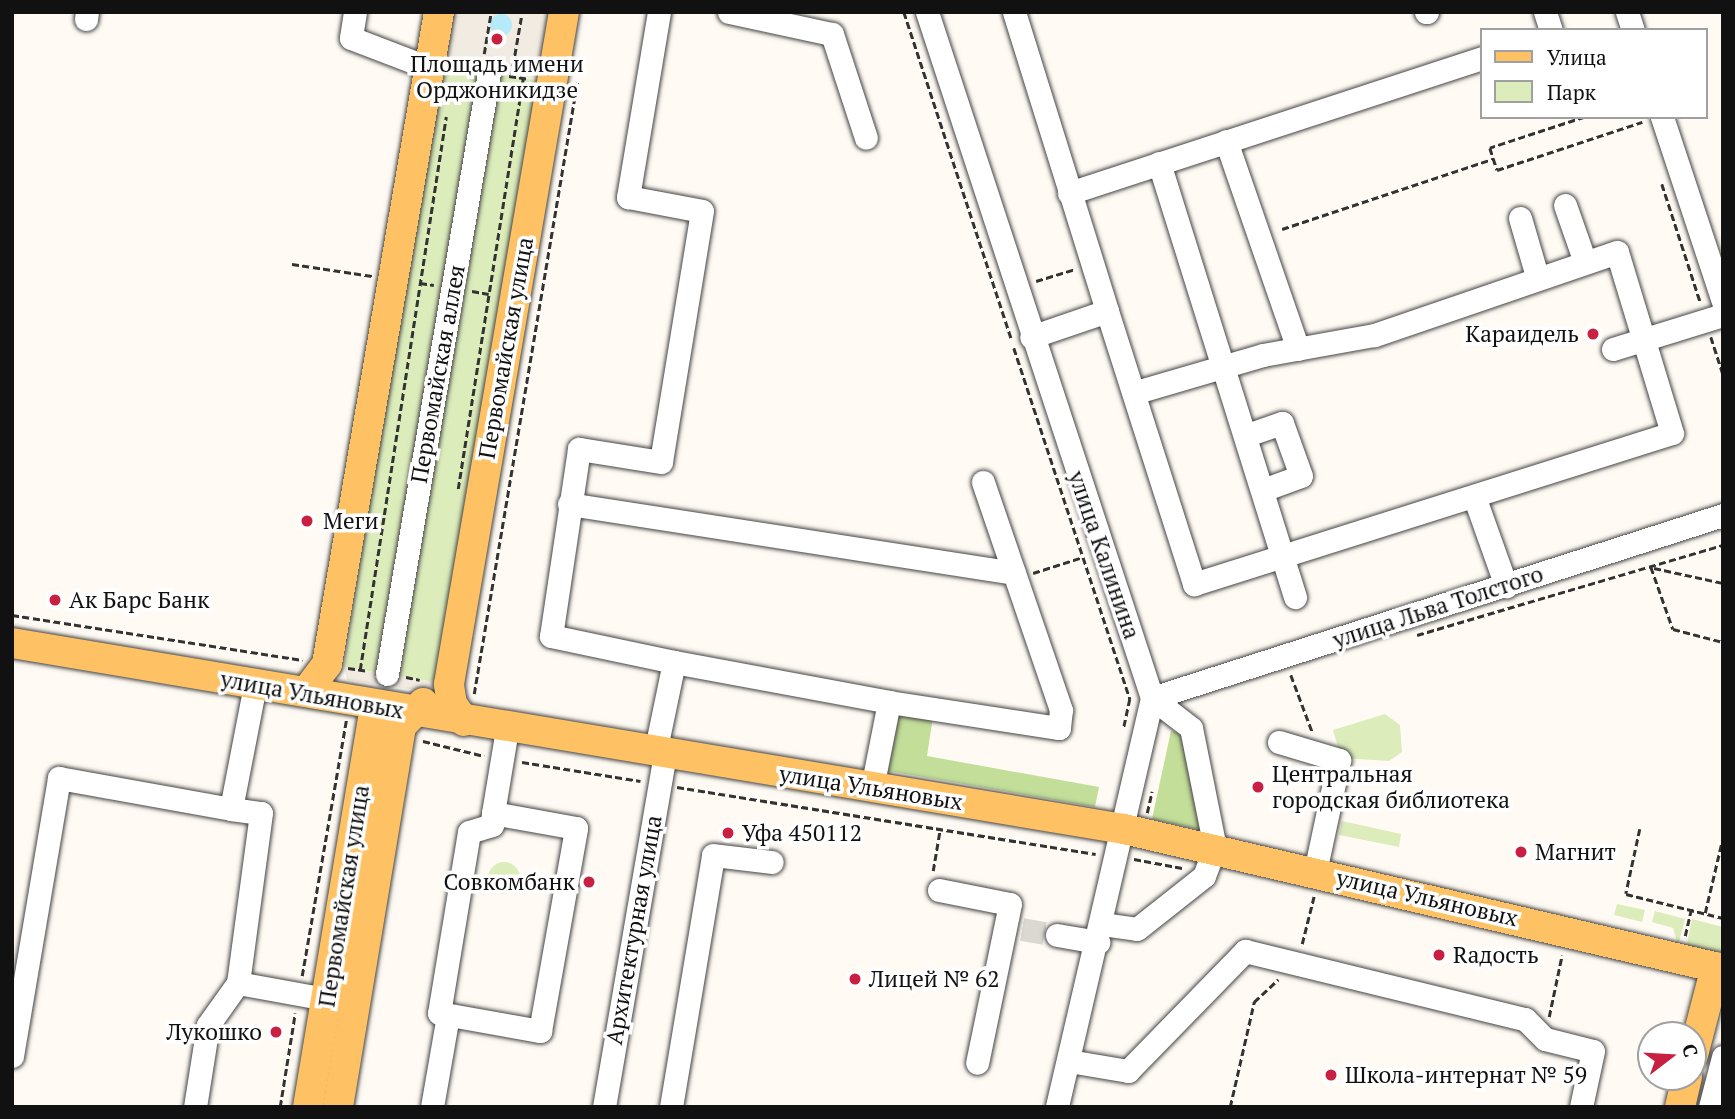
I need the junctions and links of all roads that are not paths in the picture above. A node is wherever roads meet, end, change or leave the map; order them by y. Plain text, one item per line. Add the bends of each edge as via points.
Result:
1 (355, 12) edge
2 (439, 12) edge
3 (564, 12) edge
4 (659, 12) edge
5 (927, 12) edge
6 (1014, 12) edge
7 (742, 14) edge
8 (1480, 58) edge
9 (484, 69) road end
10 (444, 71) junction
11 (1652, 120) edge
12 (866, 138) dead end
13 (1226, 141) junction
14 (1159, 163) junction
15 (1069, 192) junction
16 (1565, 205) dead end
17 (1520, 218) dead end
18 (1585, 262) junction
19 (1536, 276) junction
20 (1719, 305) edge
21 (1107, 311) junction
22 (1031, 337) junction
23 (1643, 337) junction
24 (1298, 349) junction
25 (1613, 349) dead end
26 (1227, 366) junction
27 (1133, 393) junction
28 (1247, 435) junction
29 (983, 482) dead end
30 (1263, 490) junction
31 (1474, 496) junction
32 (569, 504) junction
33 (1723, 515) edge
34 (1282, 556) junction
35 (1014, 573) junction
36 (1506, 586) junction
37 (1295, 597) dead end
38 (12, 643) edge
39 (674, 662) junction
40 (320, 663) junction
41 (387, 674) dead end
42 (255, 685) junction
43 (462, 687) junction
44 (306, 692) junction
45 (1152, 698) junction
46 (889, 702) junction
47 (375, 708) junction
48 (409, 713) junction
49 (464, 721) junction
50 (507, 729) junction
51 (1279, 742) dead end
52 (660, 753) junction
53 (872, 788) junction
54 (231, 809) junction
55 (494, 813) junction
56 (1215, 848) junction
57 (1125, 849) junction
58 (772, 862) dead end
59 (1317, 872) junction
60 (939, 890) road end
61 (1100, 933) junction
62 (1057, 935) tunnel mouth
63 (1719, 968) edge
64 (238, 983) junction
65 (326, 999) junction
66 (448, 1015) junction
67 (1703, 1021) edge
68 (12, 1056) edge
69 (1723, 1057) edge
70 (1069, 1061) junction
71 (976, 1063) dead end
72 (195, 1107) edge
73 (309, 1107) edge
74 (338, 1107) edge
75 (432, 1107) edge
76 (604, 1107) edge
77 (671, 1107) edge
78 (1057, 1107) edge
79 (1581, 1107) edge
80 (1710, 1107) edge

1 - 10 street via 351,38
2 - 10 main road
3 - 43 main road, Первомайская улица
4 - 32 street via 628,197 702,211 661,462 579,449
5 - 22 street, улица Калинина
6 - 15 street
7 - 12 street via 832,34
8 - 13 street
9 - 41 street, Первомайская аллея
10 - 40 main road
11 - 20 street
13 - 14 street
13 - 24 street
14 - 15 street
14 - 26 street
15 - 21 street
16 - 18 street
17 - 19 street
18 - 19 street
18 - 23 street via 1617,252
19 - 24 street via 1374,335
20 - 23 street
21 - 22 street
21 - 27 street
22 - 45 street, улица Калинина
23 - 25 street
23 - 31 street via 1672,433
24 - 26 street
26 - 27 street
26 - 28 street
27 - 34 street via 1194,584
28 - 30 street
28 - 30 street via 1282,423 1301,476
29 - 35 street
30 - 34 street
31 - 34 street
31 - 36 street
32 - 35 street
32 - 39 street via 551,636
33 - 36 street, улица Льва Толстого
34 - 37 street
35 - 46 street via 1061,710 1059,728
36 - 45 street, улица Льва Толстого
38 - 42 main road, улица Ульяновых
39 - 46 street
39 - 52 street, Архитектурная улица
40 - 44 main road
40 - 47 main road
42 - 44 main road, улица Ульяновых
42 - 54 street
43 - 48 main road
43 - 49 main road, Первомайская улица via 452,704
44 - 47 main road, улица Ульяновых
45 - 56 street via 1191,728
45 - 57 street
46 - 53 street
47 - 48 main road, улица Ульяновых
47 - 65 main road, Первомайская улица
48 - 49 main road, улица Ульяновых
48 - 74 main road, Первомайская улица via 401,726
49 - 50 main road, улица Ульяновых
50 - 52 main road, улица Ульяновых
50 - 55 street
51 - 59 street via 1339,760
52 - 53 main road, улица Ульяновых
52 - 76 street, Архитектурная улица via 659,785
53 - 57 main road, улица Ульяновых
54 - 64 street via 261,813
54 - 68 street via 59,778
55 - 66 street via 492,825 469,832 439,1013
55 - 66 street via 576,828 540,1031
56 - 57 main road, улица Ульяновых
56 - 59 main road, улица Ульяновых
56 - 61 street via 1204,876 1136,929
57 - 61 street
58 - 77 street via 713,855
59 - 63 main road, улица Ульяновых
60 - 71 street via 1010,904 1014,927
61 - 62 street
61 - 70 street
63 - 67 main road
64 - 65 street
64 - 72 street via 208,1025
65 - 73 main road, Первомайская улица
66 - 75 street
69 - 80 street
70 - 78 street
70 - 79 street via 1128,1071 1245,951 1525,1019 1545,1040 1593,1051

